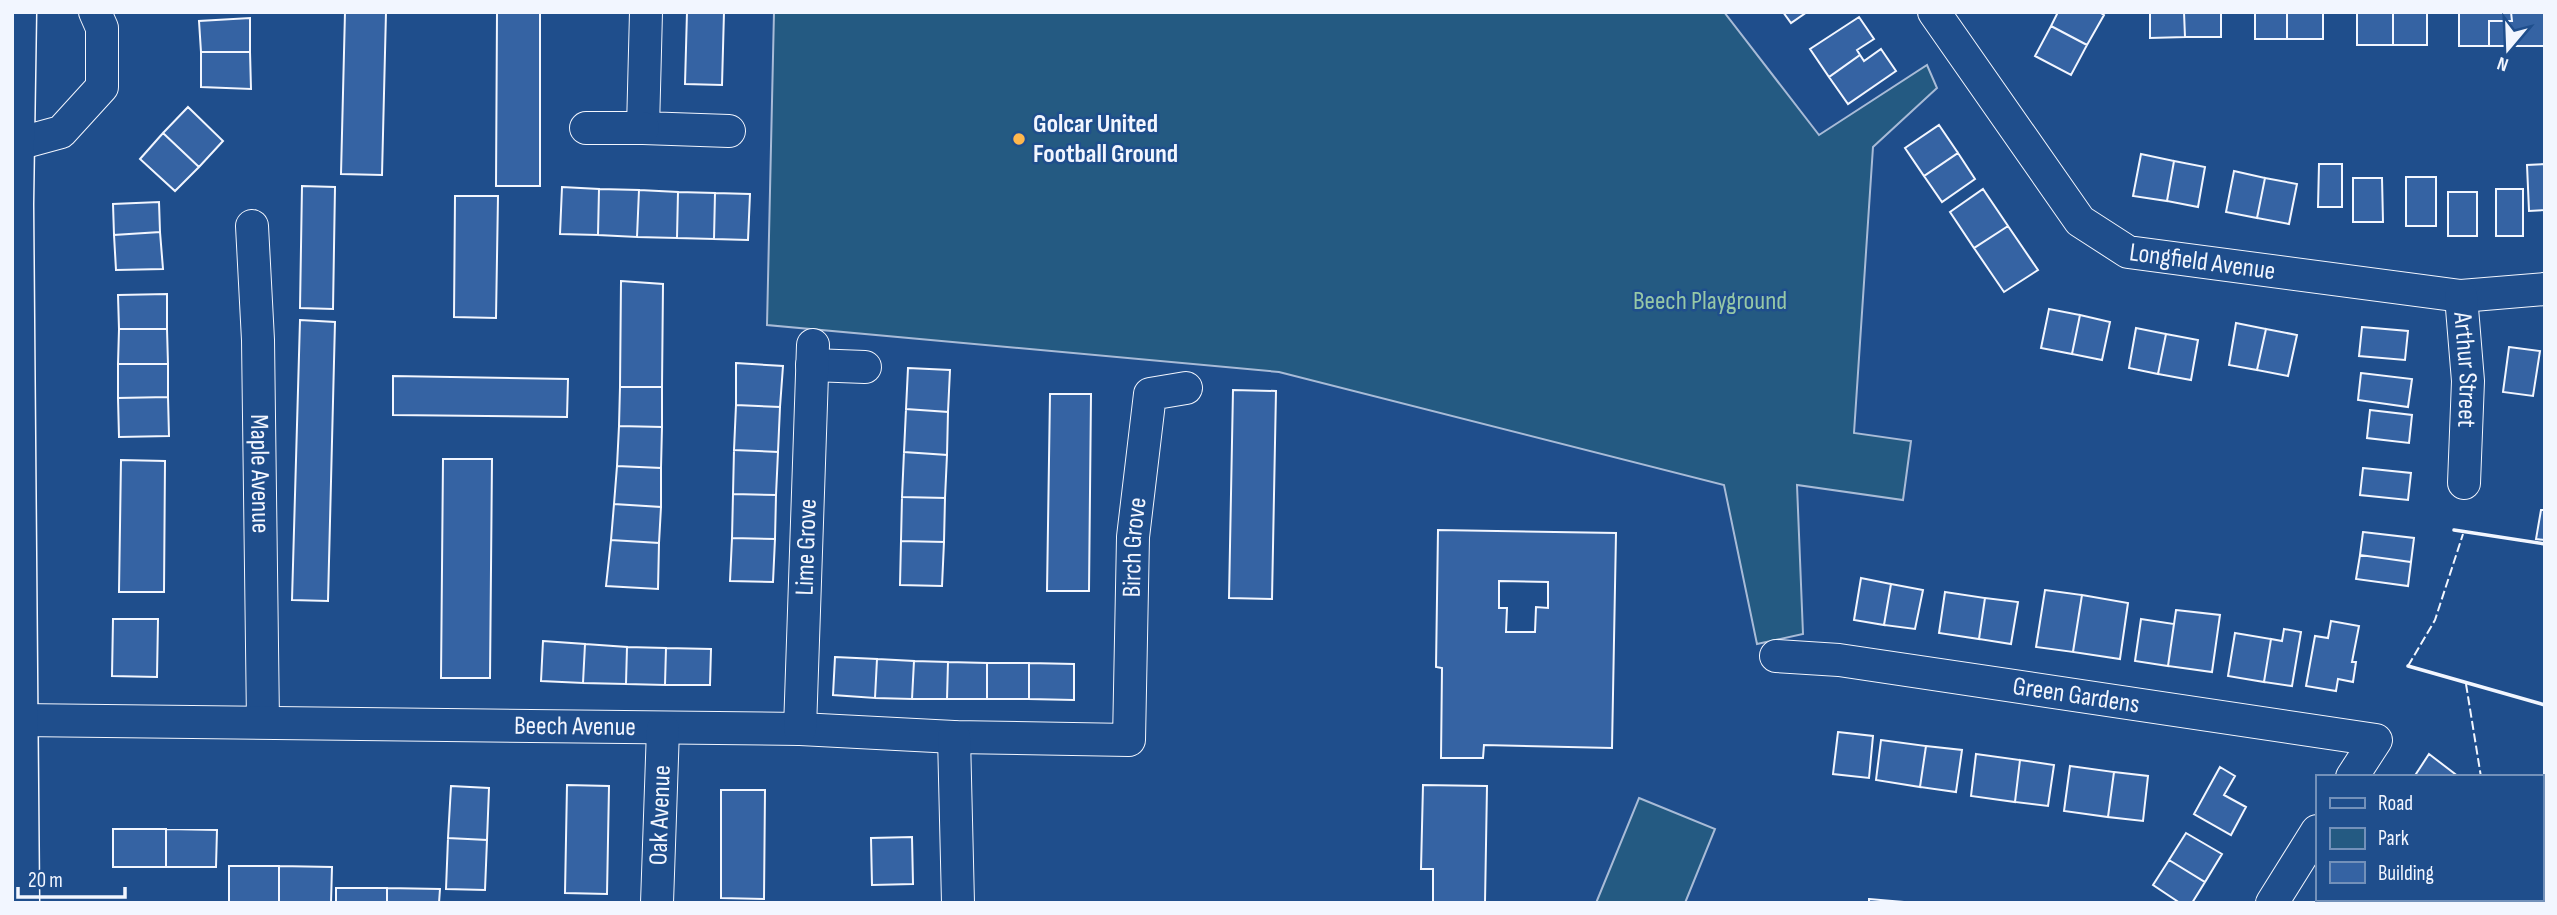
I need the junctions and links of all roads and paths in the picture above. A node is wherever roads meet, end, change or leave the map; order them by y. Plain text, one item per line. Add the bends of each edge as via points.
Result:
1 (18, 12) edge
2 (95, 12) edge
3 (646, 12) edge
4 (1934, 12) edge
5 (15, 65) edge
6 (586, 128) dead end
7 (643, 128) junction
8 (729, 131) dead end
9 (17, 144) junction
10 (13, 204) edge
11 (252, 226) dead end
12 (2545, 289) edge
13 (2461, 296) junction
14 (864, 367) dead end
15 (1186, 388) dead end
16 (2464, 483) dead end
17 (15, 570) edge
18 (1776, 656) dead end
19 (20, 720) junction
20 (263, 722) junction
21 (663, 729) junction
22 (800, 729) junction
23 (954, 737) junction
24 (1129, 740) joint
25 (2353, 775) edge
26 (2316, 833) edge
27 (20, 903) edge
28 (657, 903) edge
29 (958, 903) edge
30 (2272, 903) edge

1 - 5 street
2 - 9 street via 102,28 102,87 61,132
3 - 7 street
4 - 13 street, Longfield Avenue via 2080,222 2128,252
5 - 9 street
6 - 7 street
7 - 8 street
9 - 10 street
10 - 17 street
11 - 20 street, Maple Avenue
12 - 13 street, Arthur Street
13 - 16 street, Arthur Street via 2468,381
14 - 22 street, Lime Grove via 812,355
15 - 24 street, Birch Grove via 1150,394 1133,537
17 - 19 street
18 - 25 street, Green Gardens via 1839,660 2376,740
19 - 20 street, Beech Avenue
19 - 27 street
20 - 21 street, Beech Avenue
21 - 22 street, Beech Avenue
21 - 28 street, Oak Avenue
22 - 23 street, Beech Avenue
23 - 24 street, Beech Avenue
23 - 29 street
26 - 30 street

